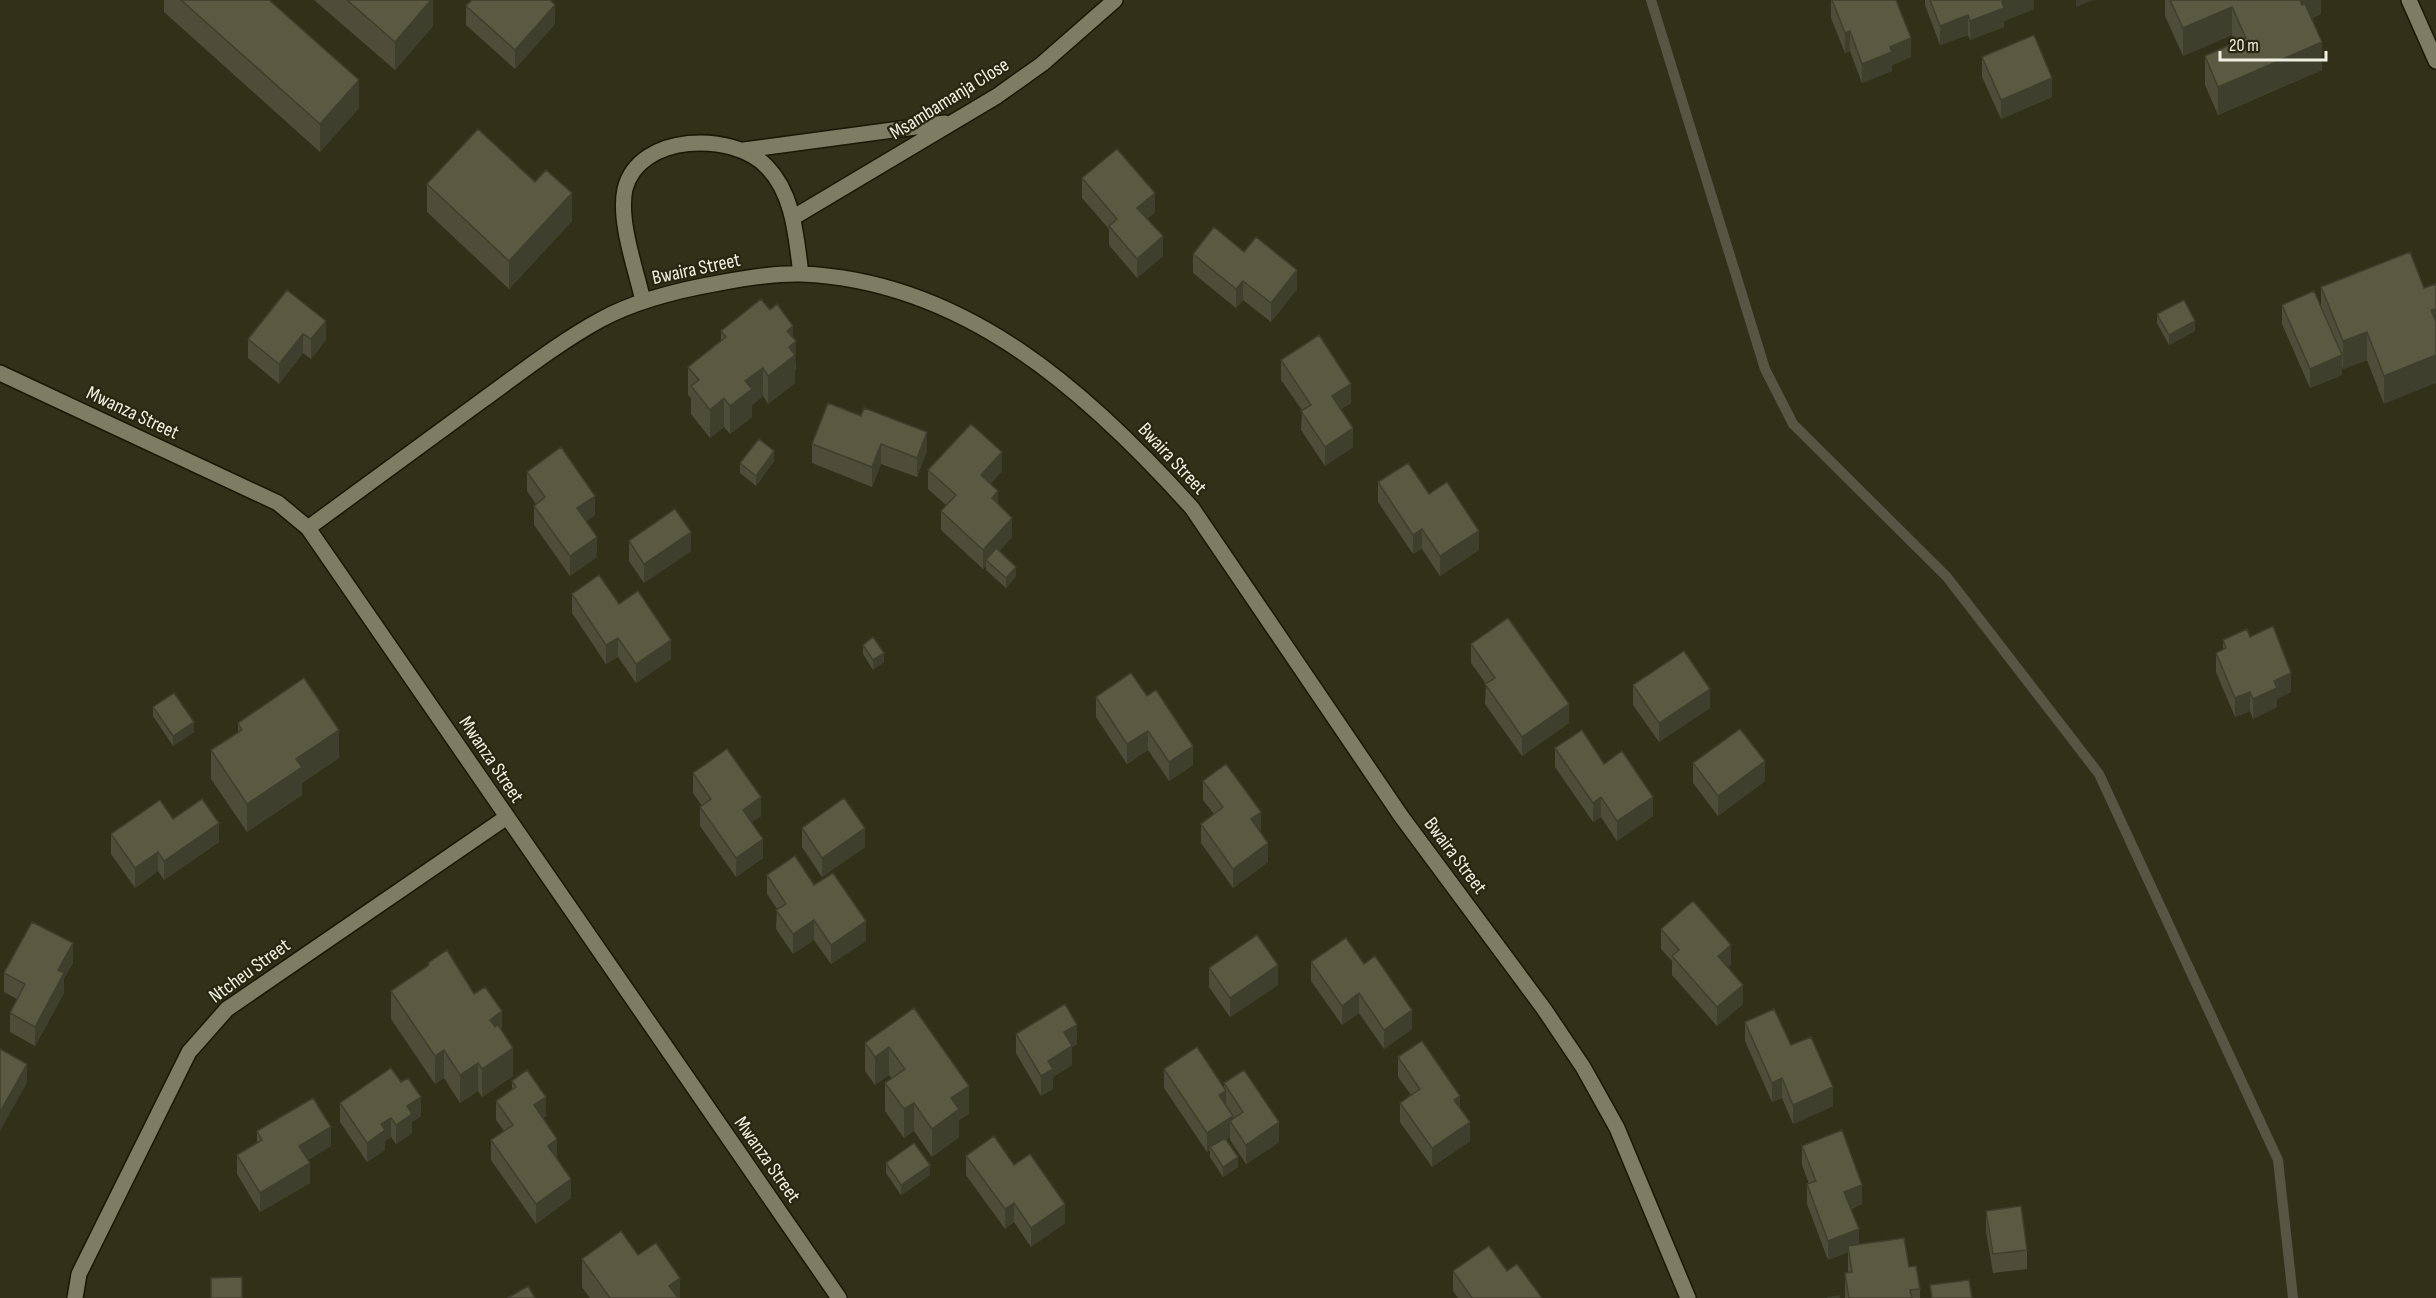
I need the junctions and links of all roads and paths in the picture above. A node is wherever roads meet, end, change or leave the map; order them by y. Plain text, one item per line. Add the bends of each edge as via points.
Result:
1 (1115, 0) edge
2 (2409, 0) edge
3 (2436, 61) edge
4 (951, 122) junction
5 (744, 150) junction
6 (794, 217) junction
7 (801, 274) junction
8 (643, 301) junction
9 (0, 373) edge
10 (308, 528) junction
11 (507, 817) junction
12 (75, 1298) edge
13 (839, 1298) edge
14 (1688, 1298) edge

1 - 4 street, Msambamanja Close via 1042,64 998,96
2 - 3 street
4 - 5 street
4 - 6 street, Msambamanja Close
5 - 6 street via 768,167
5 - 8 street via 713,142 685,143 658,152 638,165 625,188 624,218
6 - 7 street
7 - 8 street, Bwaira Street via 736,280
7 - 14 street, Bwaira Street via 909,292 997,335 1103,416 1192,508 1401,816 1583,1067 1617,1128
8 - 10 street, Bwaira Street via 602,319 552,350
9 - 10 street, Mwanza Street via 278,503
10 - 11 street, Mwanza Street
11 - 12 street, Ntcheu Street via 227,1009 207,1030 189,1052 79,1274
11 - 13 street, Mwanza Street

